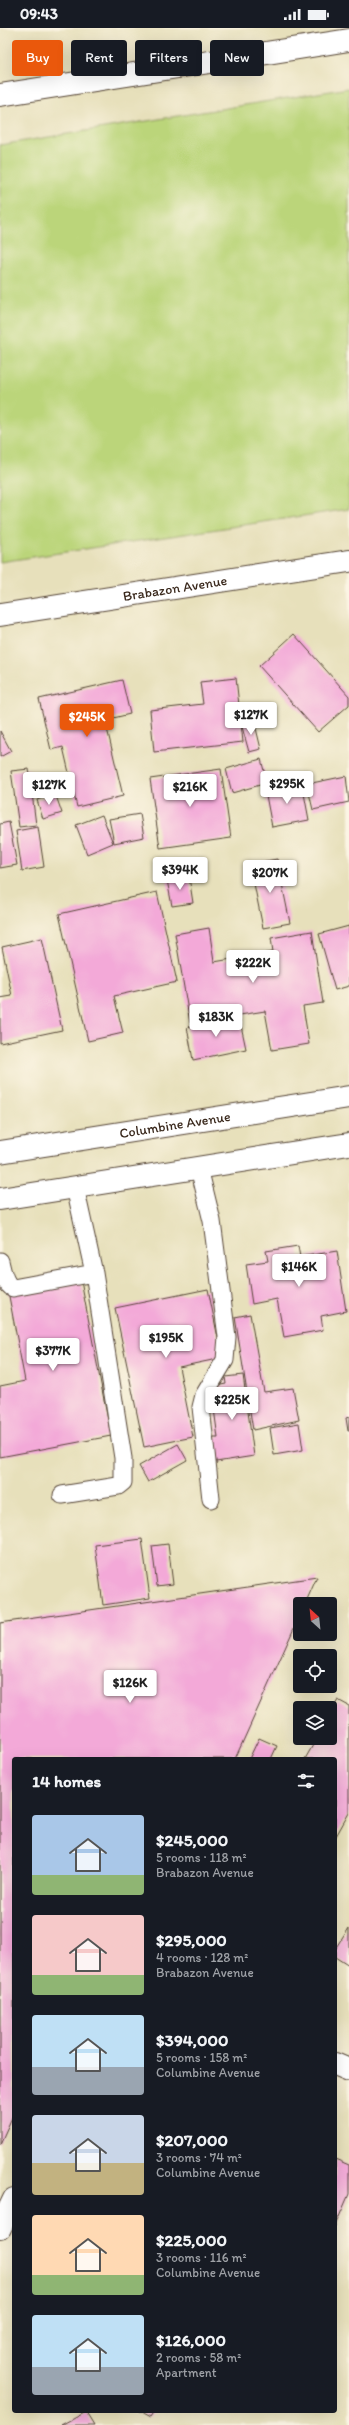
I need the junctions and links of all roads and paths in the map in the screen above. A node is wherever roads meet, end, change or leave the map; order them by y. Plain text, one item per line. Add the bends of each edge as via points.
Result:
1 (349, 40) edge
2 (0, 95) edge
3 (349, 561) edge
4 (0, 615) edge
5 (349, 1097) edge
6 (349, 1144) edge
7 (0, 1152) edge
8 (199, 1168) junction
9 (75, 1187) junction
10 (0, 1199) edge
11 (0, 1261) edge
12 (94, 1273) junction
13 (62, 1495) dead end
14 (212, 1499) dead end
15 (337, 2065) edge
16 (349, 2070) edge
17 (12, 2203) edge
18 (0, 2228) edge

1 - 2 street
3 - 4 street, Brabazon Avenue
5 - 7 street, Columbine Avenue
6 - 8 street
8 - 9 street
8 - 14 lane via 212,1221 227,1337 225,1360 204,1395 201,1407
9 - 10 street
9 - 12 lane
11 - 12 lane via 7,1282 16,1288
12 - 13 lane via 123,1458 123,1482 118,1486
15 - 16 street
17 - 18 street

